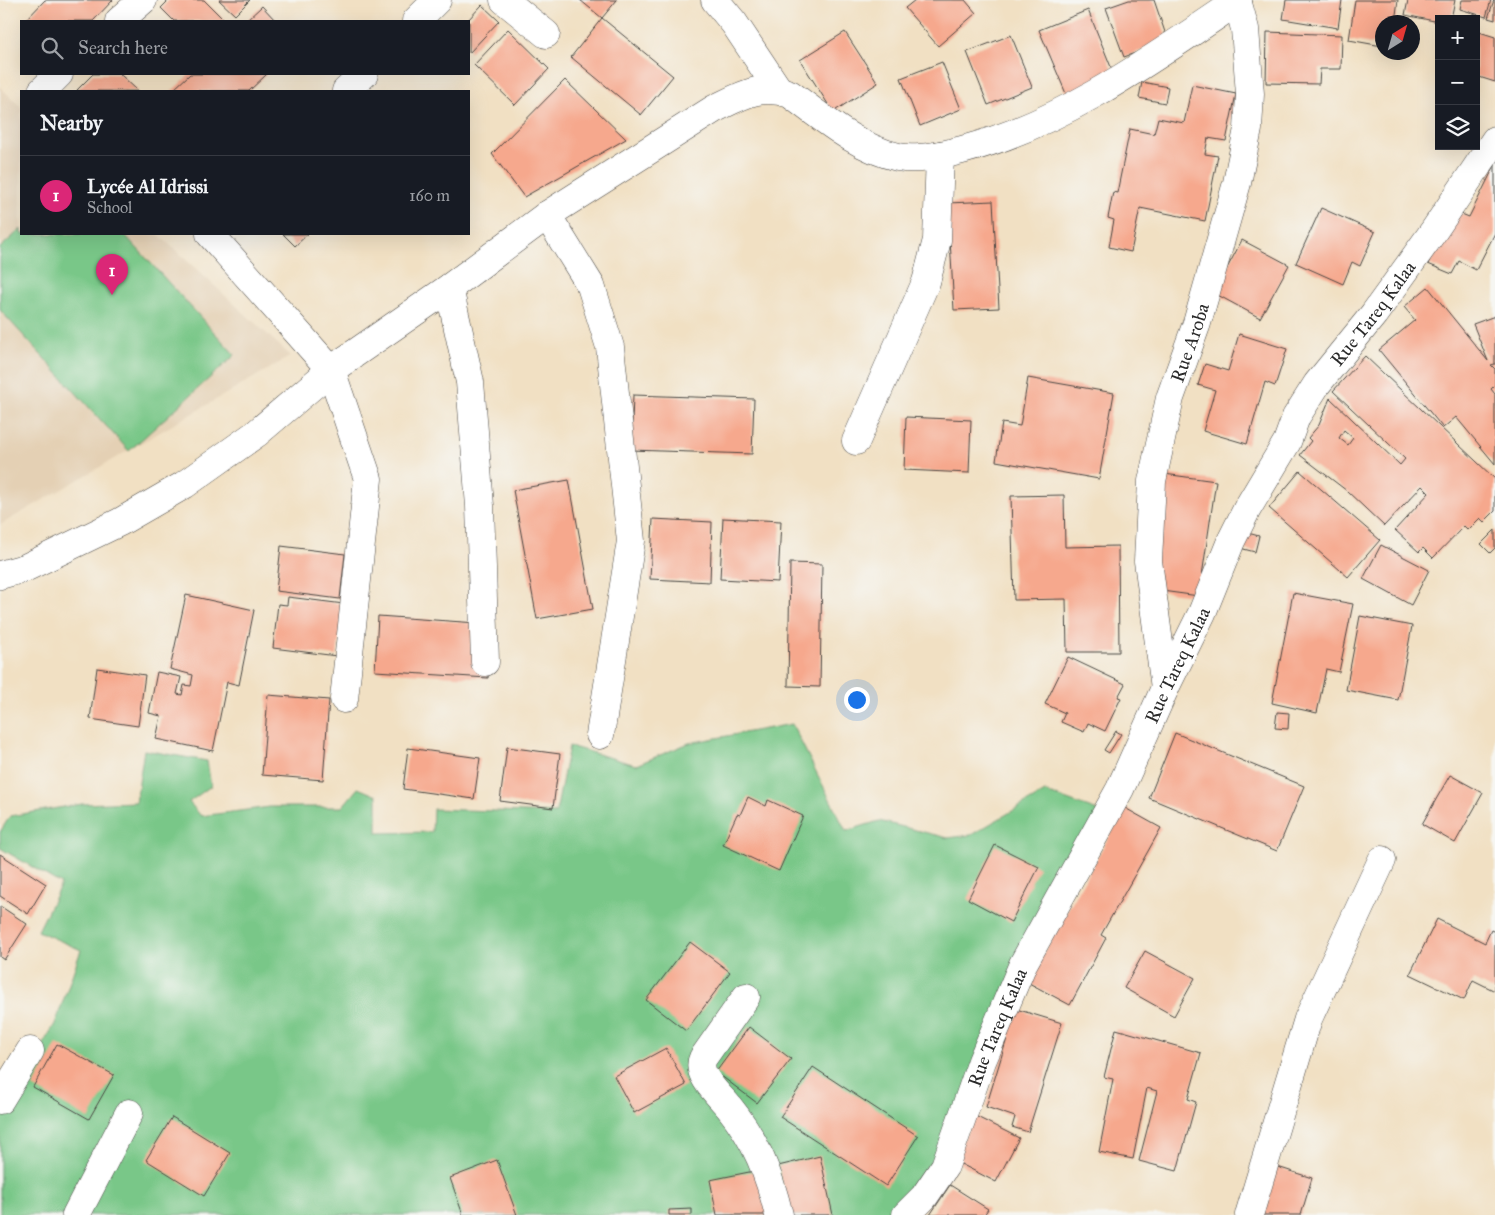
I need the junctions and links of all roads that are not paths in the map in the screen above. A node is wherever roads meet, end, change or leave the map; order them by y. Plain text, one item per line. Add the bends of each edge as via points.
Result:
1 (143, 0) edge
2 (437, 0) edge
3 (504, 0) edge
4 (715, 0) edge
5 (1238, 1) edge
6 (736, 12) edge
7 (120, 20) edge
8 (417, 20) edge
9 (546, 34) dead end
10 (59, 75) edge
11 (363, 75) edge
12 (43, 90) edge
13 (347, 90) edge
14 (778, 90) junction
15 (1495, 140) edge
16 (940, 155) junction
17 (547, 215) junction
18 (211, 235) edge
19 (450, 288) junction
20 (331, 370) junction
21 (856, 441) dead end
22 (0, 575) edge
23 (485, 662) dead end
24 (1165, 688) junction
25 (344, 699) dead end
26 (600, 735) dead end
27 (1382, 860) dead end
28 (746, 997) dead end
29 (30, 1051) dead end
30 (0, 1100) edge
31 (129, 1113) dead end
32 (76, 1215) edge
33 (779, 1215) edge
34 (906, 1215) edge
35 (1249, 1215) edge

1 - 7 street
2 - 8 street
3 - 9 street
4 - 6 street
5 - 16 street via 1113,84 1041,122 987,143
5 - 24 street, Rue Aroba via 1245,29 1250,94 1248,129 1237,183 1196,323 1170,398 1152,480 1148,562
6 - 14 street
10 - 12 street
11 - 13 street
14 - 16 street via 790,94 861,144 899,157
14 - 17 street via 764,89 740,96 714,109
15 - 24 street, Rue Tareq Kalaa via 1433,232 1374,314 1317,384 1296,417 1287,442 1231,541 1202,613
16 - 21 street via 937,240 926,282
17 - 19 street
17 - 26 street via 591,286 610,347 631,541
18 - 20 street
19 - 20 street
19 - 23 street via 470,382 480,506
20 - 22 street via 257,433 184,486 120,522 25,568
20 - 25 street via 368,479
24 - 34 street, Rue Tareq Kalaa via 1120,789 1023,964 982,1061 945,1166 924,1197
27 - 35 street via 1308,1019
28 - 33 street via 703,1058 701,1066 758,1150
29 - 30 street
31 - 32 street

